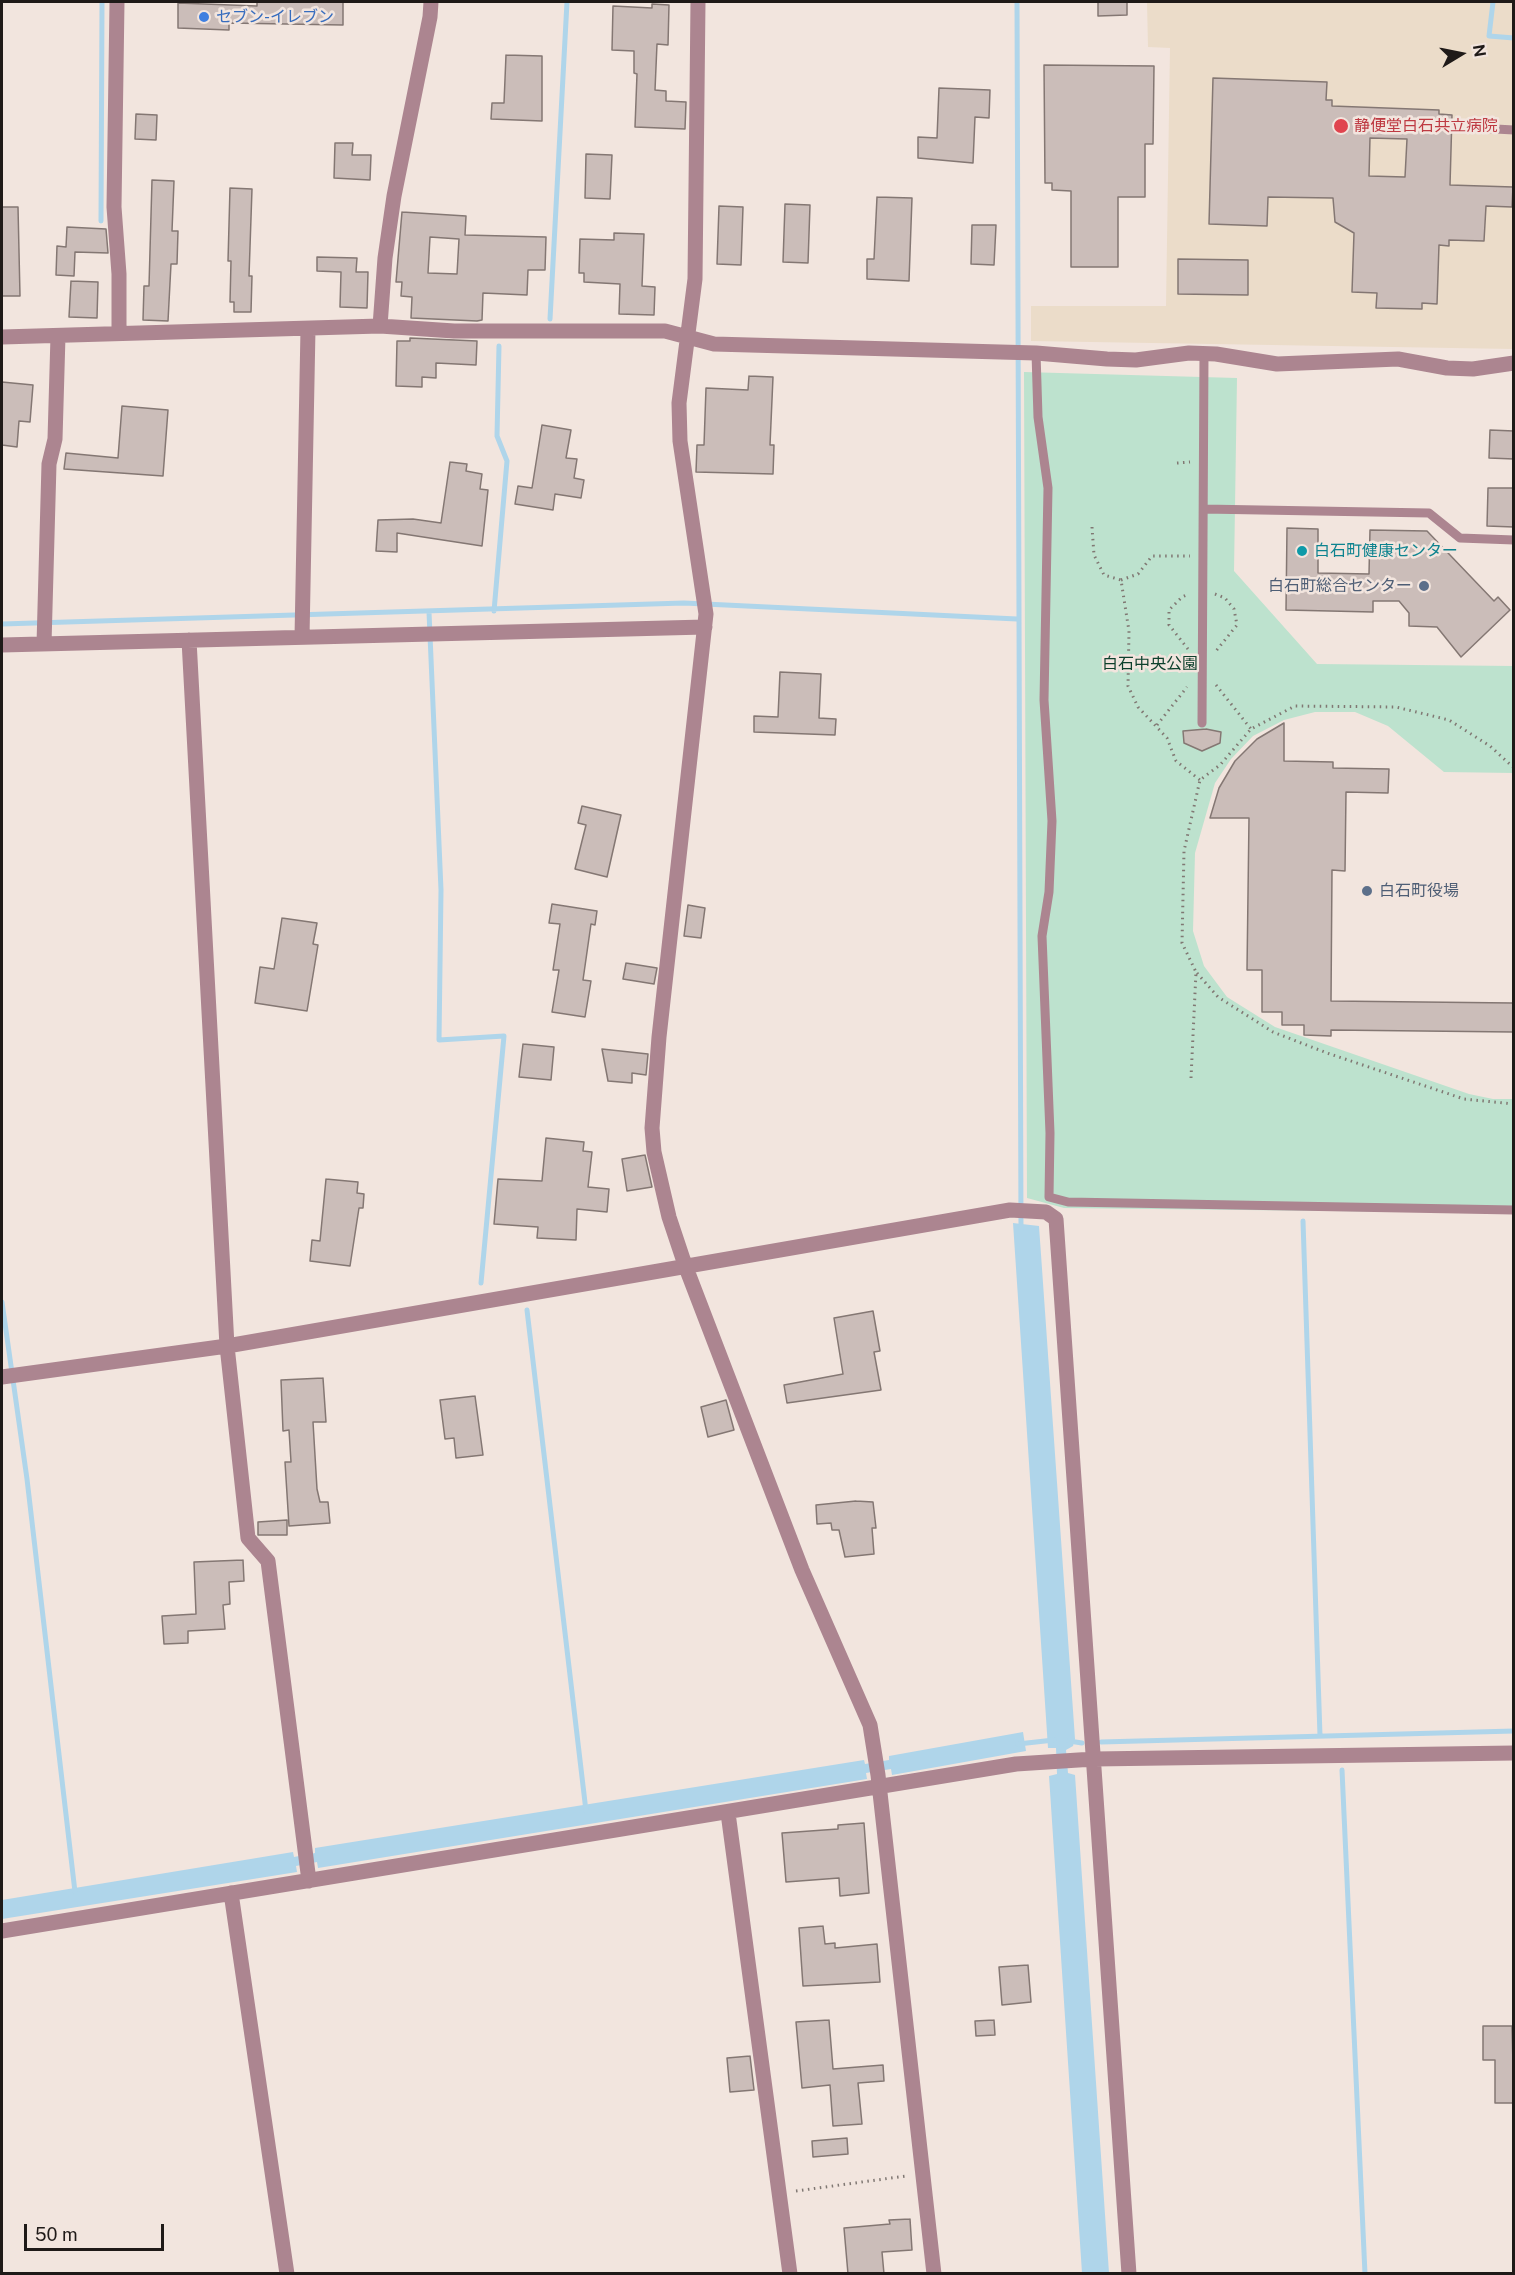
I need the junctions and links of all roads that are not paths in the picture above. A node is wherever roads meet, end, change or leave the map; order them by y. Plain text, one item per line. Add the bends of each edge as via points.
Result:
1 (117, 2) edge
2 (431, 2) edge
3 (698, 2) edge
4 (1477, 128) dead end
5 (1514, 130) edge
6 (380, 326) junction
7 (308, 329) junction
8 (119, 333) junction
9 (57, 336) junction
10 (2, 337) edge
11 (688, 337) junction
12 (1036, 353) junction
13 (1204, 355) junction
14 (1514, 363) edge
15 (1204, 509) junction
16 (1514, 540) edge
17 (706, 613) junction
18 (302, 622) junction
19 (189, 640) junction
20 (44, 644) junction
21 (2, 645) edge
22 (1202, 723) dead end
23 (1514, 1210) edge
24 (685, 1265) junction
25 (227, 1346) junction
26 (8, 1376) edge
27 (1514, 1753) edge
28 (1094, 1760) junction
29 (878, 1774) junction
30 (728, 1813) junction
31 (307, 1867) junction
32 (231, 1893) junction
33 (2, 1931) edge
34 (287, 2274) edge
35 (790, 2274) edge
36 (934, 2274) edge
37 (1129, 2274) edge

1 - 8 street via 114,207
2 - 6 street via 394,196
3 - 11 street via 695,279
4 - 5 lane
6 - 7 street
6 - 11 street via 454,332 664,331
7 - 8 street
7 - 18 street
8 - 9 street
9 - 10 street
9 - 20 street
11 - 12 street via 714,344
11 - 17 street via 679,403 680,441
12 - 13 street via 1136,360 1189,353
12 - 23 lane via 1038,417 1048,488 1044,700 1052,821 1049,892 1042,936 1049,1197 1068,1202
13 - 14 street via 1277,364 1372,358 1398,358 1456,368
13 - 15 lane
15 - 16 lane via 1429,513 1460,538
15 - 22 lane
17 - 18 street via 429,634
17 - 24 street via 652,1128 669,1217
18 - 19 street
19 - 20 street
19 - 25 street
20 - 21 street
24 - 25 street
24 - 28 street via 1010,1210 1031,1209 1056,1219
24 - 29 street via 802,1570 870,1725
25 - 26 street
25 - 31 street via 248,1538 268,1561
27 - 28 street
28 - 29 street
28 - 37 street
29 - 30 street
29 - 36 street
30 - 31 street
30 - 35 street
31 - 32 street
32 - 33 street
32 - 34 street

